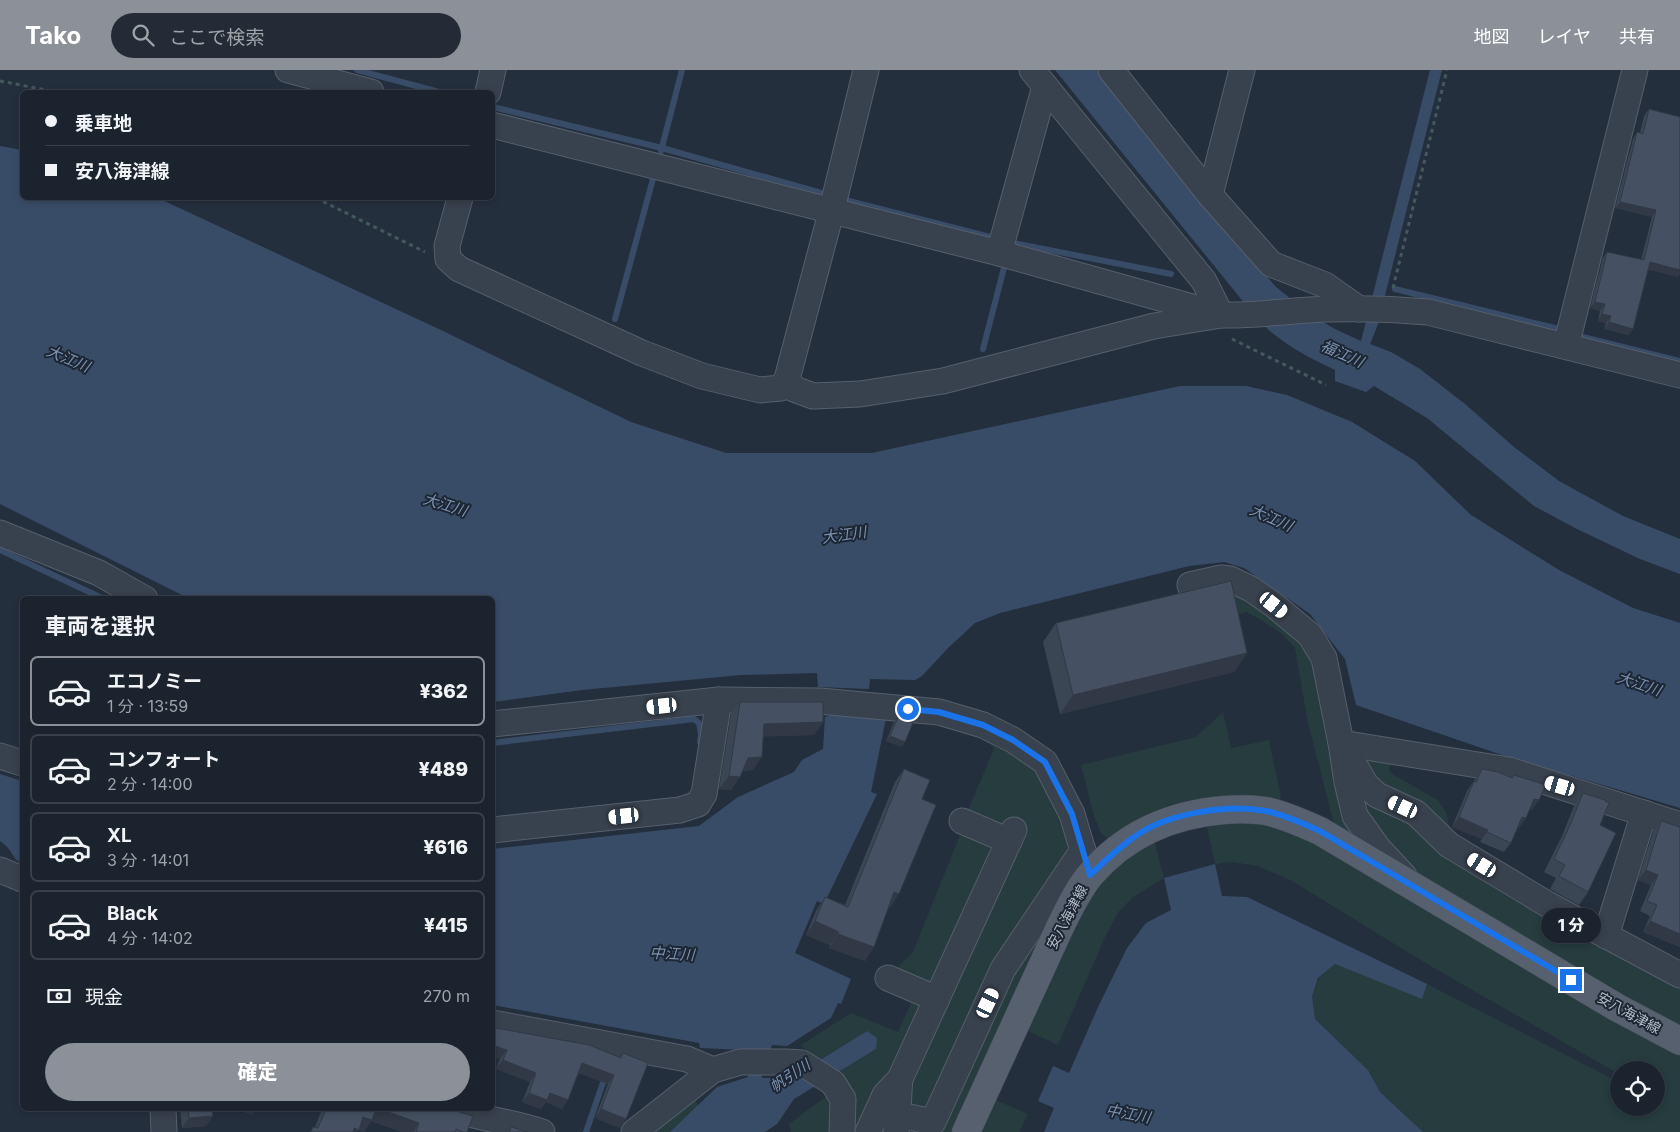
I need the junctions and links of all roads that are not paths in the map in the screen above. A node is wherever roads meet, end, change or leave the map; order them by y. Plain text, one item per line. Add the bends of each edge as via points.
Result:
1 (288, 70) edge
2 (493, 70) edge
3 (866, 70) edge
4 (1111, 70) edge
5 (1242, 70) edge
6 (1635, 70) edge
7 (1039, 78) edge
8 (363, 90) edge
9 (488, 90) edge
10 (495, 126) edge
11 (1210, 194) junction
12 (459, 200) edge
13 (832, 209) junction
14 (1002, 245) junction
15 (1371, 309) junction
16 (1230, 315) junction
17 (1566, 346) junction
18 (1680, 375) edge
19 (787, 379) junction
20 (0, 533) edge
21 (1190, 585) dead end
22 (140, 596) edge
23 (719, 700) junction
24 (495, 724) edge
25 (1341, 743) junction
26 (0, 756) edge
27 (20, 762) edge
28 (1644, 813) junction
29 (962, 821) dead end
30 (1680, 825) edge
31 (495, 830) edge
32 (1087, 862) junction
33 (0, 870) edge
34 (20, 878) edge
35 (1416, 888) junction
36 (1606, 936) junction
37 (1680, 975) edge
38 (888, 978) dead end
39 (937, 999) junction
40 (495, 1023) edge
41 (1680, 1041) edge
42 (713, 1070) junction
43 (900, 1079) junction
44 (163, 1111) edge
45 (458, 1111) edge
46 (897, 1124) edge
47 (164, 1132) edge
48 (542, 1132) edge
49 (634, 1132) edge
50 (842, 1132) edge
51 (868, 1132) edge
52 (966, 1132) edge

1 - 8 street
2 - 9 street
3 - 13 street
4 - 11 street
5 - 11 street
6 - 17 street
7 - 14 street
7 - 16 street
10 - 13 street
11 - 15 street via 1270,264 1325,285
12 - 19 street via 447,246 448,259 459,269 642,353 702,376 760,390 781,388
13 - 14 street
13 - 19 street
14 - 16 street
15 - 16 street
15 - 17 street via 1428,312
16 - 19 street via 1154,326 943,381 860,394 813,396 794,389
17 - 18 street
20 - 22 street via 99,573
21 - 25 street via 1230,579 1258,594 1310,635 1324,658
23 - 24 street
23 - 31 street via 704,794 698,804 680,810
23 - 32 street via 820,701 878,706 939,712 983,725 1045,762 1072,814
25 - 28 street via 1509,770
25 - 35 street via 1355,816 1378,848
25 - 36 street via 1366,785 1377,795 1416,814 1449,845
26 - 27 street
28 - 30 street
28 - 36 street
29 - 39 street via 1012,835
32 - 35 main road, 安八海津線 via 1113,853 1138,834 1162,822 1188,815 1238,809 1266,811 1320,831
32 - 46 street via 1003,969 933,1122
32 - 52 main road, 安八海津線 via 1075,899
33 - 34 street
35 - 41 main road, 安八海津線
36 - 37 street
38 - 39 street
39 - 43 street
40 - 42 street via 687,1059
42 - 49 street
42 - 50 street via 740,1062 802,1063 833,1082 844,1099
43 - 46 street
43 - 51 street via 886,1095
44 - 47 street
45 - 48 street

